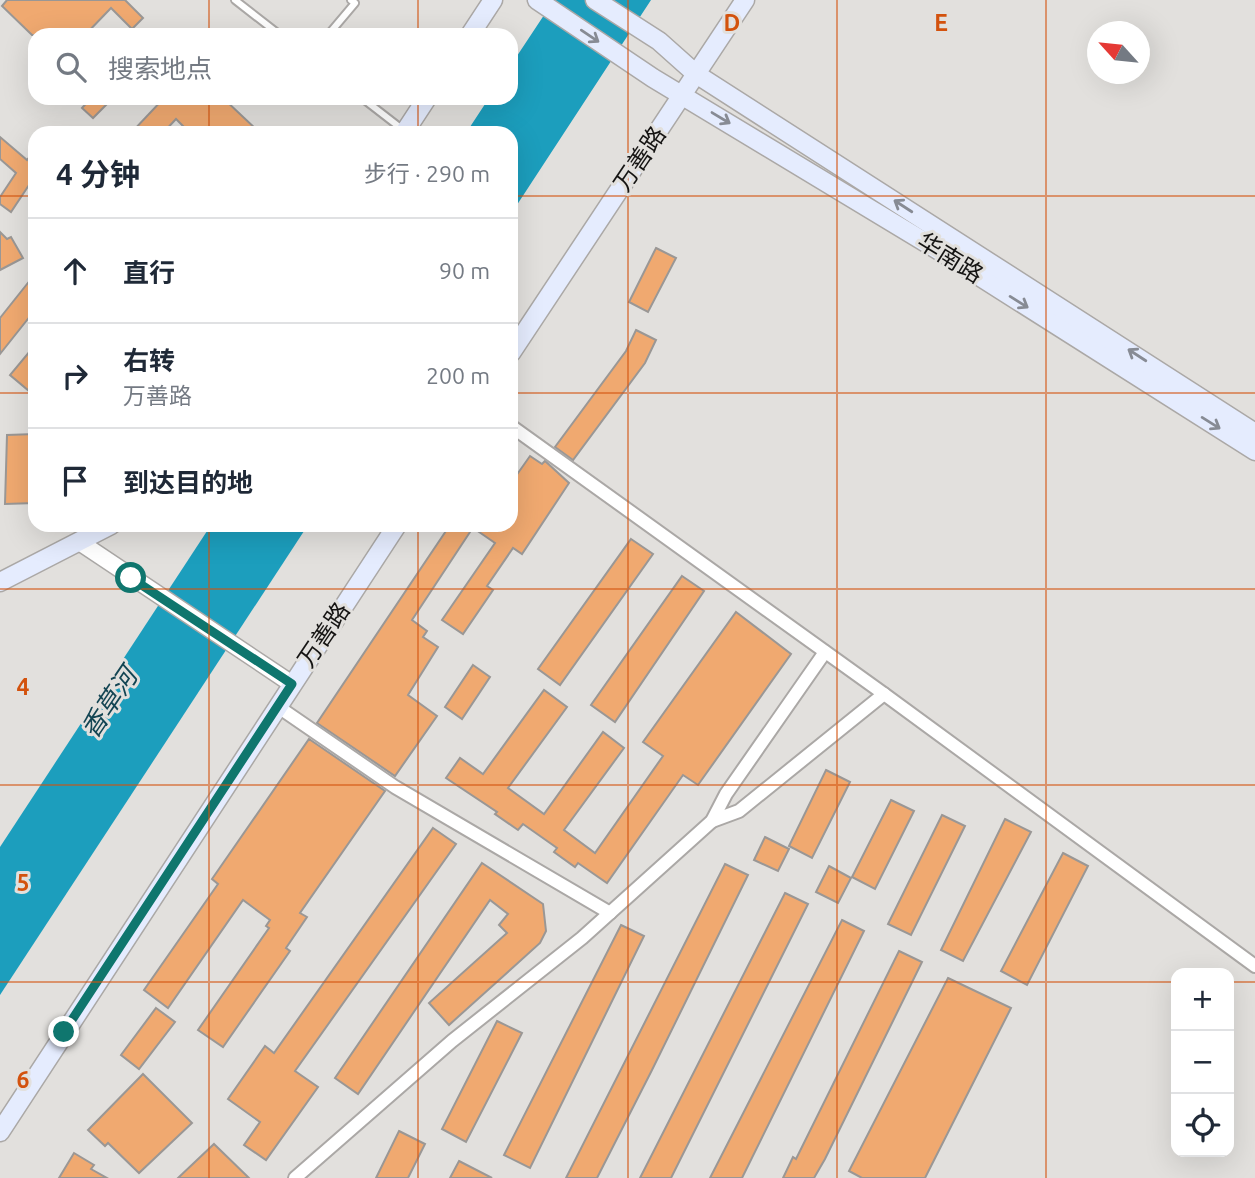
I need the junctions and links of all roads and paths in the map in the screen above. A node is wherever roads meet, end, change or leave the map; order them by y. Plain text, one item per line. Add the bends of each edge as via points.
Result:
1 (235, 0) edge
2 (351, 0) edge
3 (493, 0) edge
4 (595, 0) edge
5 (745, 0) edge
6 (537, 1) edge
7 (271, 28) edge
8 (334, 28) edge
9 (475, 28) edge
10 (696, 74) junction
11 (682, 95) junction
12 (371, 105) edge
13 (422, 105) edge
14 (397, 126) edge
15 (409, 126) edge
16 (518, 342) edge
17 (518, 431) edge
18 (1255, 433) edge
19 (1255, 451) edge
20 (99, 532) edge
21 (392, 532) edge
22 (81, 543) junction
23 (0, 582) edge
24 (825, 652) junction
25 (292, 684) junction
26 (884, 694) junction
27 (277, 706) junction
28 (712, 821) junction
29 (610, 913) junction
30 (1255, 966) edge
31 (0, 1132) edge
32 (295, 1178) edge

1 - 7 lane
2 - 8 lane via 355,3
3 - 9 main road
4 - 10 main road, 华南路 via 659,41
5 - 10 main road, 万善路
6 -> 11 main road, 华南路
10 - 11 main road, 万善路
18 -> 10 main road, 华南路
11 - 16 main road, 万善路
11 -> 19 main road, 华南路
12 - 14 lane
13 - 15 main road
17 - 24 street
20 - 22 main road
21 - 25 main road, 万善路
22 - 23 main road
22 - 25 street
24 - 26 street
24 - 28 street
25 - 27 main road, 万善路
26 - 28 street via 739,811
26 - 30 street
27 - 29 street via 396,787
27 - 31 main road, 万善路
28 - 29 street
29 - 32 street via 452,1041

